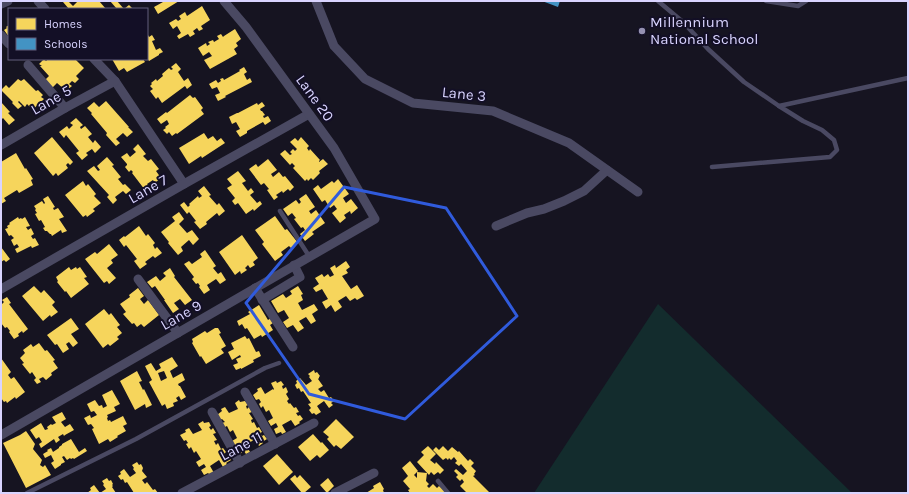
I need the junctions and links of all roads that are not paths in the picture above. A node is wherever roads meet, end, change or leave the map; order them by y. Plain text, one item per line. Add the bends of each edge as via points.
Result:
1 (8, 1) edge
2 (224, 1) edge
3 (316, 1) edge
4 (658, 1) edge
5 (766, 1) edge
6 (806, 1) edge
7 (1, 4) edge
8 (1, 35) edge
9 (8, 43) edge
10 (95, 60) edge
11 (28, 65) dead end
12 (908, 78) edge
13 (115, 81) junction
14 (779, 106) junction
15 (65, 108) junction
16 (309, 114) junction
17 (1, 145) edge
18 (712, 167) dead end
19 (608, 170) junction
20 (184, 184) junction
21 (638, 192) dead end
22 (280, 211) dead end
23 (374, 218) joint
24 (496, 226) dead end
25 (309, 256) junction
26 (294, 265) junction
27 (138, 279) dead end
28 (255, 288) junction
29 (1, 289) edge
30 (262, 300) junction
31 (178, 333) junction
32 (293, 347) dead end
33 (279, 363) dead end
34 (245, 392) dead end
35 (212, 412) dead end
36 (314, 423) dead end
37 (1, 435) edge
38 (275, 444) junction
39 (240, 462) junction
40 (374, 472) dead end
41 (438, 481) dead end
42 (27, 493) edge
43 (182, 493) edge
44 (335, 493) edge
45 (448, 493) edge

1 - 7 street
2 - 16 street, Lane 20 via 246,26
3 - 19 street, Lane 3 via 334,46 365,79 413,103 493,111 569,143
4 - 14 lane via 744,82
5 - 6 lane via 798,6
8 - 9 street
10 - 13 street
11 - 15 street
12 - 14 lane
13 - 15 street, Lane 5
13 - 20 street
14 - 18 lane via 822,130 834,140 837,150 830,157
15 - 17 street, Lane 5
16 - 20 street, Lane 7
16 - 23 street, Lane 20 via 334,148
19 - 21 street, Lane 3
19 - 24 street via 584,191 571,198
20 - 29 street, Lane 7
22 - 25 lane
23 - 25 street, Lane 9
25 - 26 street, Lane 9
26 - 28 street, Lane 9
26 - 30 street via 300,277
27 - 31 street
28 - 30 street
28 - 31 street, Lane 9
30 - 32 street
31 - 37 street, Lane 9
33 - 42 lane via 264,368 136,439
34 - 38 street
35 - 39 street
36 - 38 street, Lane 11
38 - 39 street, Lane 11
39 - 43 street, Lane 11
40 - 44 street
41 - 45 lane

